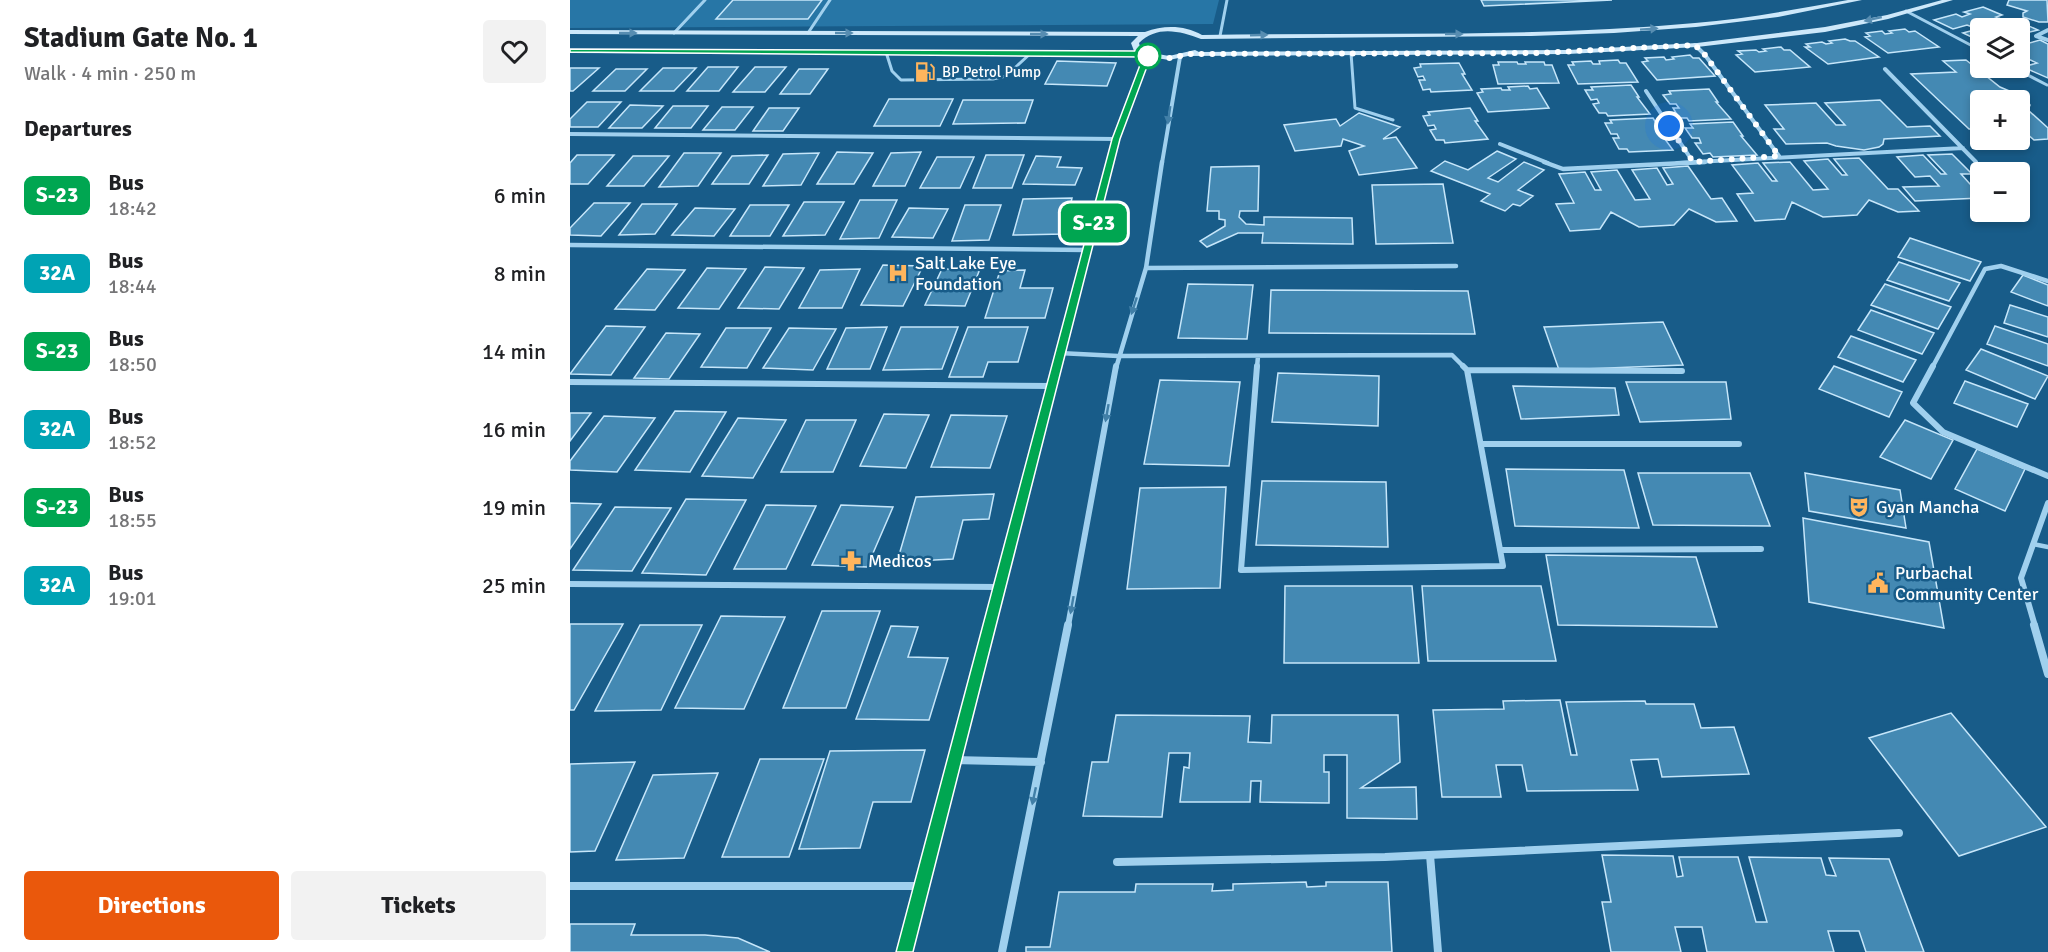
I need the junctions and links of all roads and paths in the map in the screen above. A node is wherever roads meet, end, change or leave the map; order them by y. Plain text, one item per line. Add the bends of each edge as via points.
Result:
1 (705, 0) edge
2 (830, 0) edge
3 (1227, 0) edge
4 (1859, 0) edge
5 (1950, 0) edge
6 (1906, 11) junction
7 (2048, 30) edge
8 (570, 32) edge
9 (674, 33) junction
10 (808, 33) junction
11 (1146, 34) junction
12 (1578, 34) junction
13 (1220, 36) junction
14 (1201, 37) junction
15 (2048, 40) edge
16 (730, 42) junction
17 (1695, 45) junction
18 (1970, 45) edge
19 (570, 51) edge
20 (1587, 51) junction
21 (886, 52) junction
22 (1032, 52) junction
23 (1138, 53) junction
24 (1351, 53) junction
25 (1190, 54) junction
26 (1148, 56) junction
27 (1180, 57) junction
28 (1885, 69) dead end
29 (2030, 76) edge
30 (2047, 85) edge
31 (1646, 91) dead end
32 (1393, 120) dead end
33 (570, 134) edge
34 (1116, 139) junction
35 (1500, 144) dead end
36 (1963, 148) junction
37 (1779, 156) junction
38 (1693, 162) junction
39 (1976, 162) dead end
40 (570, 245) edge
41 (1087, 250) junction
42 (1456, 266) dead end
43 (1146, 268) junction
44 (2048, 281) edge
45 (1059, 353) junction
46 (1118, 356) junction
47 (1258, 356) junction
48 (1467, 370) junction
49 (1682, 371) dead end
50 (570, 382) edge
51 (1051, 386) junction
52 (1481, 444) junction
53 (1739, 444) dead end
54 (2048, 476) edge
55 (2048, 503) edge
56 (2032, 544) junction
57 (2048, 547) edge
58 (1761, 549) dead end
59 (1500, 550) junction
60 (570, 584) edge
61 (998, 587) junction
62 (2044, 646) edge
63 (2048, 674) edge
64 (954, 760) junction
65 (1041, 762) junction
66 (1899, 833) dead end
67 (1430, 855) junction
68 (1117, 862) dead end
69 (570, 886) edge
70 (921, 886) junction
71 (904, 952) edge
72 (1002, 952) edge
73 (1438, 952) edge

1 - 9 lane
2 - 10 lane
3 - 13 lane
12 -> 4 main road via 1753,19
5 - 6 main road
6 -> 17 main road via 1818,30
6 - 18 lane
7 - 15 street via 2036,36
8 -> 9 main road
9 - 16 main road
10 -> 11 main road
10 - 16 main road
11 - 14 main road via 1176,29
11 - 23 main road via 1135,43
13 -> 12 main road
12 - 20 main road
13 - 14 main road
14 - 25 main road via 1202,46
16 - 19 main road
16 - 21 main road
17 - 20 main road
17 - 37 street
20 - 24 main road
21 - 22 main road
21 - 22 lane via 892,71 901,80 993,79 1006,76
22 - 23 main road
23 - 26 main road
24 - 25 main road
24 - 32 lane via 1355,108
25 - 27 main road
26 - 27 main road
26 - 34 street
27 -> 43 street
28 - 36 street
29 - 30 lane
31 - 38 street
33 - 34 street
34 - 41 street
35 - 38 street via 1563,169
36 - 37 street
36 - 39 street
37 - 38 street
40 - 41 street
41 - 45 street
42 - 43 street
43 -> 46 street
44 - 54 street via 2001,266 1985,269 1913,403 1943,432
45 - 46 street
45 - 51 street
46 - 47 street
46 -> 65 street
47 - 48 street via 1452,355
47 - 59 street via 1241,570 1503,566
48 - 49 street
48 - 52 street
50 - 51 street
51 - 61 street
52 - 53 street
52 - 59 street
55 - 56 street
56 - 57 lane
56 - 62 street via 2021,578
58 - 59 street
60 - 61 street
61 - 64 street
62 - 63 street
64 - 65 street
64 - 70 street
65 -> 72 street
66 - 67 street
67 - 68 street
67 - 73 street
69 - 70 street
70 - 71 street

